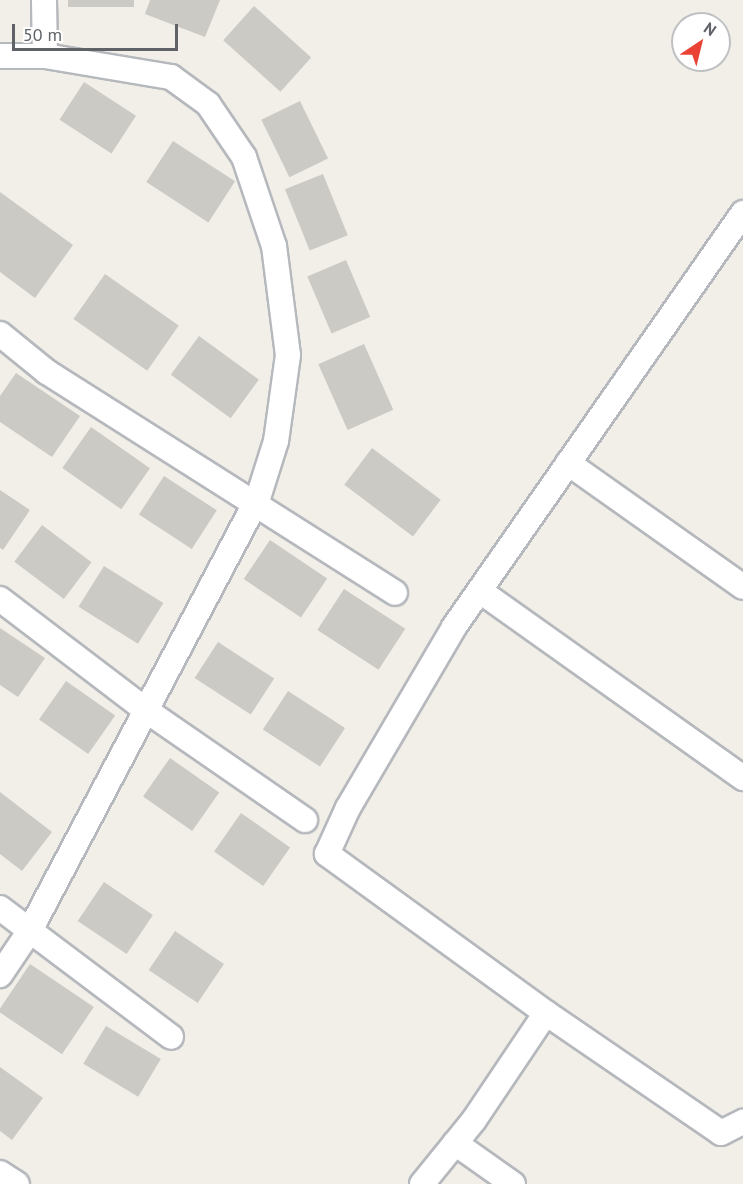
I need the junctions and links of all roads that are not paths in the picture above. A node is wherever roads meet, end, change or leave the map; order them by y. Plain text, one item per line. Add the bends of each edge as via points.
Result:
1 (44, 0) edge
2 (0, 56) edge
3 (45, 56) junction
4 (743, 213) edge
5 (0, 334) edge
6 (568, 463) junction
7 (255, 504) junction
8 (743, 587) edge
9 (480, 591) junction
10 (395, 593) dead end
11 (0, 599) edge
12 (147, 711) junction
13 (743, 778) edge
14 (305, 820) dead end
15 (0, 908) edge
16 (29, 932) junction
17 (0, 975) edge
18 (546, 1013) junction
19 (171, 1037) dead end
20 (743, 1122) edge
21 (455, 1143) junction
22 (0, 1173) edge
23 (17, 1184) edge
24 (422, 1184) edge
25 (513, 1184) edge

1 - 3 street
2 - 3 street
3 - 7 street via 171,77 208,104 244,157 274,246 288,355 276,441
4 - 6 street
5 - 7 street via 47,372
6 - 8 street
6 - 9 street
7 - 10 street
7 - 12 street
9 - 13 street
9 - 18 street via 348,808 327,854
11 - 12 street
12 - 14 street
12 - 16 street
15 - 16 street
16 - 17 street
16 - 19 street
18 - 20 street via 721,1133
18 - 21 street
21 - 24 street
21 - 25 street
22 - 23 street

